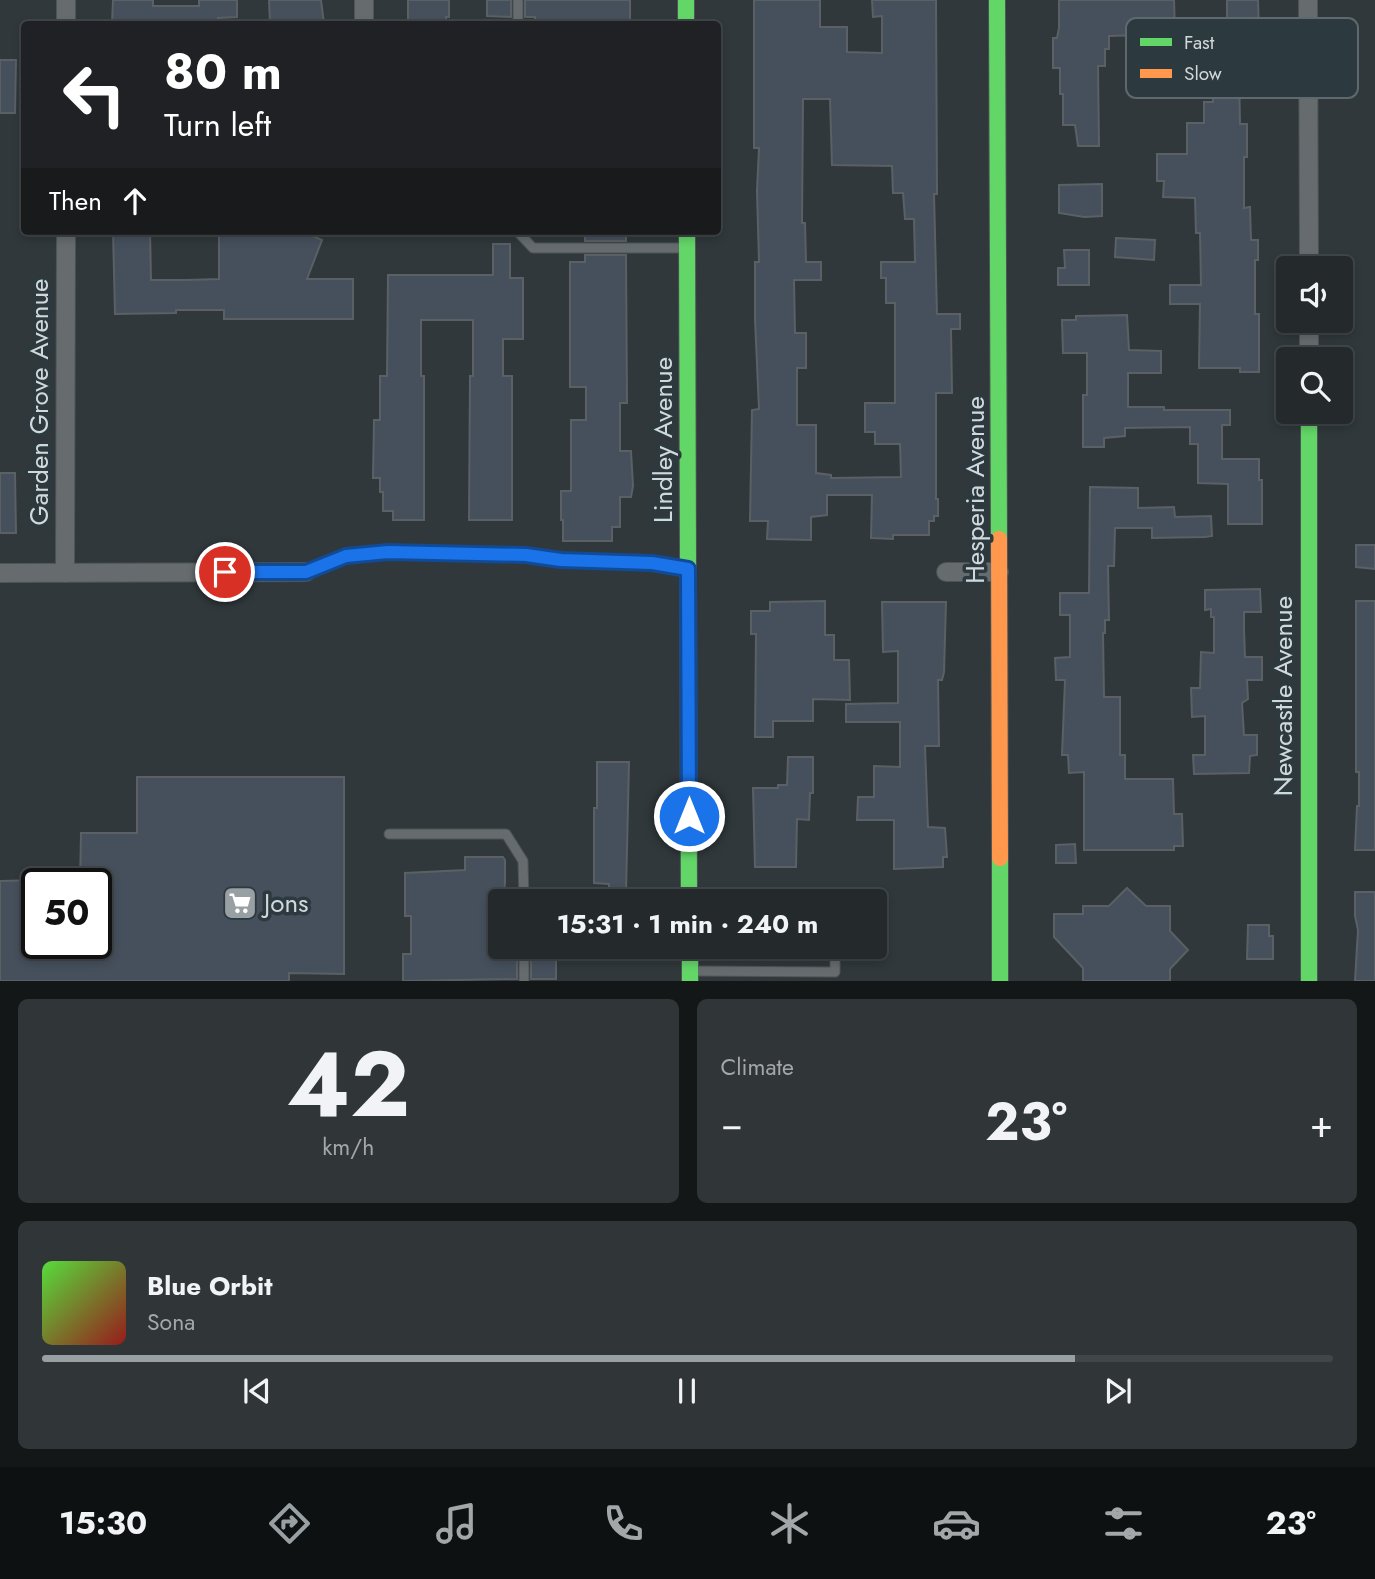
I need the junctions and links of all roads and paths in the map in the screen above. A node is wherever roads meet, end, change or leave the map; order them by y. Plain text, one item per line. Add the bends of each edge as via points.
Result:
1 (66, 0) edge
2 (364, 0) edge
3 (518, 0) edge
4 (686, 0) edge
5 (997, 0) edge
6 (1308, 0) edge
7 (1308, 18) edge
8 (66, 21) edge
9 (364, 21) edge
10 (518, 21) edge
11 (686, 21) edge
12 (1308, 98) edge
13 (66, 235) edge
14 (521, 235) edge
15 (687, 235) edge
16 (687, 248) junction
17 (1308, 256) edge
18 (1309, 424) edge
19 (688, 569) junction
20 (306, 572) joint
21 (946, 572) dead end
22 (999, 572) junction
23 (0, 573) edge
24 (65, 573) junction
25 (389, 834) dead end
26 (524, 889) edge
27 (689, 889) edge
28 (524, 959) edge
29 (835, 959) edge
30 (690, 976) edge
31 (524, 981) edge
32 (1000, 981) edge
33 (1309, 981) edge

1 - 8 street
2 - 9 street
3 - 10 lane
4 - 11 street
5 - 22 street, Hesperia Avenue
6 - 7 street
12 - 17 street
13 - 24 street, Garden Grove Avenue
14 - 16 lane via 533,248
15 - 16 street, Lindley Avenue
16 - 19 street, Lindley Avenue
18 - 33 street, Newcastle Avenue
19 - 20 lane via 526,555 388,552 346,556
19 - 27 street, Lindley Avenue
20 - 24 street
21 - 22 street
22 - 32 street, Hesperia Avenue
23 - 24 street
25 - 26 lane via 506,834 523,861
28 - 31 lane
29 - 30 lane via 835,972

